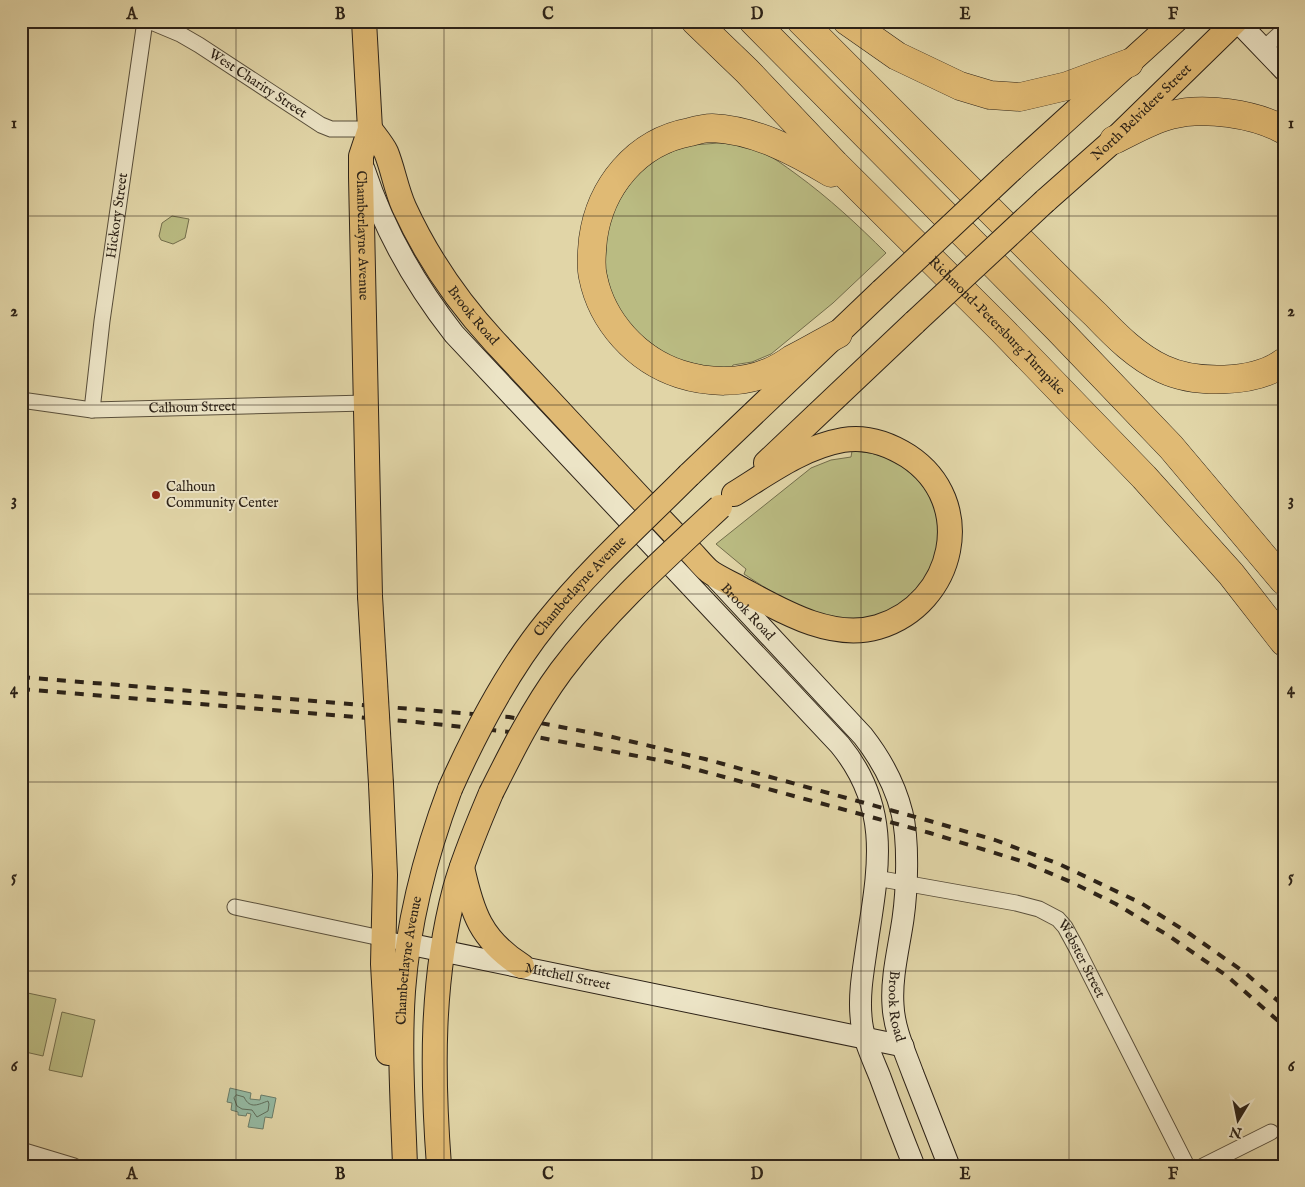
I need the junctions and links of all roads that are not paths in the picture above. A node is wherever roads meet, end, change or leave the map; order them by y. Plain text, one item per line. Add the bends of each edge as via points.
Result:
1 (145, 21) edge
2 (149, 21) edge
3 (364, 21) edge
4 (695, 21) edge
5 (753, 21) edge
6 (801, 21) edge
7 (847, 21) edge
8 (1175, 21) edge
9 (1236, 21) edge
10 (1284, 30) edge
11 (1263, 49) junction
12 (1129, 63) junction
13 (1284, 70) edge
14 (370, 129) junction
15 (1284, 130) edge
16 (1114, 140) junction
17 (361, 156) junction
18 (871, 199) junction
19 (838, 334) junction
20 (1284, 362) edge
21 (21, 400) edge
22 (366, 403) junction
23 (92, 410) junction
24 (727, 501) junction
25 (709, 571) junction
26 (1284, 581) edge
27 (1284, 642) edge
28 (462, 866) junction
29 (876, 878) junction
30 (906, 883) junction
31 (235, 906) dead end
32 (384, 939) junction
33 (409, 944) junction
34 (442, 950) junction
35 (522, 966) junction
36 (866, 1038) junction
37 (903, 1046) junction
38 (1271, 1132) dead end
39 (404, 1140) junction
40 (21, 1150) edge
41 (74, 1166) edge
42 (405, 1166) edge
43 (438, 1166) edge
44 (914, 1166) edge
45 (948, 1166) edge
46 (1187, 1166) edge
47 (1203, 1166) edge

1 - 23 street, Hickory Street
2 - 14 street, West Charity Street via 180,34 321,125 331,129
3 - 14 main road, Chamberlayne Avenue
4 - 18 highway, Richmond-Petersburg Turnpike
5 - 26 highway via 1171,447
6 - 20 highway via 1136,353 1163,369 1204,379 1240,378
7 - 12 highway via 897,56 960,86 990,95 1020,97 1067,86
8 - 12 main road
9 - 11 main road
9 - 16 main road, North Belvidere Street
10 - 11 street
11 - 13 main road
12 - 19 main road, Chamberlayne Avenue, bridge
14 - 17 main road, Chamberlayne Avenue
14 - 25 main road, Brook Road via 386,151 398,191 418,237 460,302
15 - 16 highway via 1250,116 1200,112 1172,115
16 - 24 main road, North Belvidere Street, bridge via 915,322
17 - 22 main road, Chamberlayne Avenue
17 - 29 main road, Brook Road via 377,205 398,251 454,334 852,760 872,805 877,840
18 - 19 highway via 801,154 754,135 710,128 671,136 641,153 615,181 598,217 592,276 599,297 621,333 636,350 653,362 708,380 746,378 769,372
18 - 27 highway, Richmond-Petersburg Turnpike via 1144,477 1231,574
19 - 33 main road, Chamberlayne Avenue, bridge via 689,475 546,622 501,690 450,789 423,873
21 - 23 street, Calhoun Street
22 - 23 street, Calhoun Street
22 - 32 main road, Chamberlayne Avenue, bridge via 370,596 384,856
24 - 25 main road via 798,455 821,445 845,440 872,441 897,449 925,469 936,482 948,514 948,554 942,574 914,610 877,627 852,630 818,625
24 - 28 main road, bridge via 638,583 580,647 540,702 491,793
25 - 30 main road, Brook Road via 857,729 876,754 902,813
28 - 34 main road
28 - 35 main road via 482,929 498,949
29 - 30 street, Webster Street
29 - 36 main road, Brook Road via 861,995 860,1015
30 - 37 main road, Brook Road via 892,1006
30 - 46 street, Webster Street via 1016,903 1058,918 1077,949
31 - 32 street, Mitchell Street
32 - 33 street, Mitchell Street
32 - 39 main road, Chamberlayne Avenue via 389,1078
33 - 34 main road, Mitchell Street
33 - 39 main road, Chamberlayne Avenue via 403,991
34 - 35 main road, Mitchell Street
34 - 43 main road via 433,1054
35 - 36 main road, Mitchell Street
36 - 37 main road, Mitchell Street
36 - 44 main road, Brook Road
37 - 45 main road, Brook Road
38 - 47 street
39 - 42 main road, Chamberlayne Avenue
40 - 41 street

